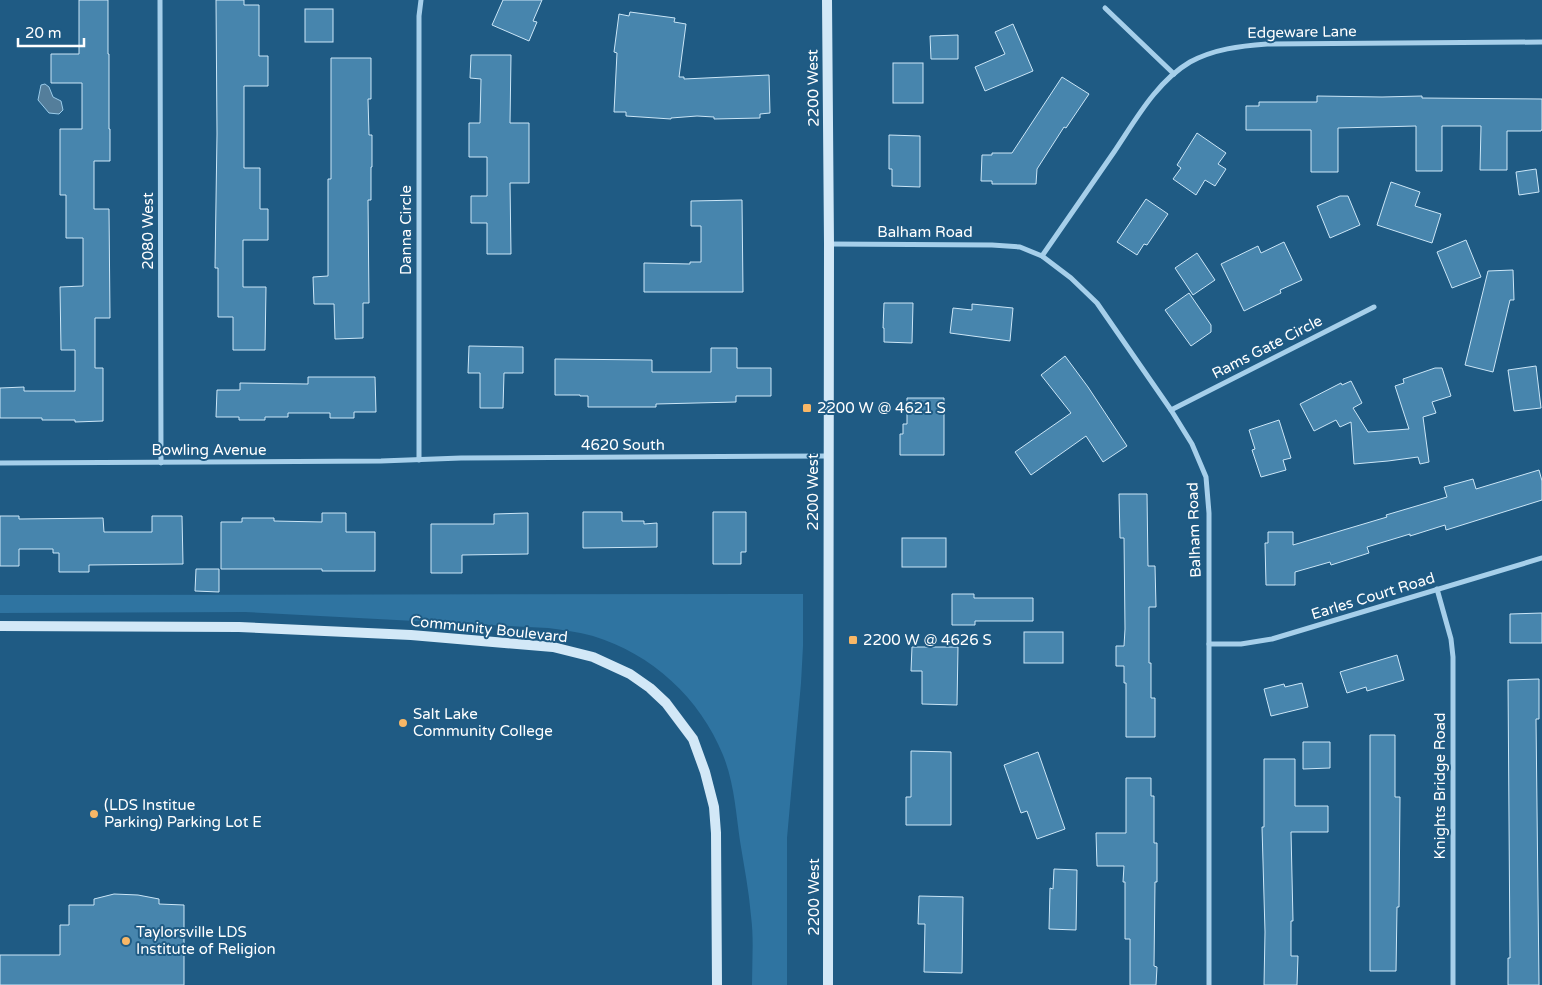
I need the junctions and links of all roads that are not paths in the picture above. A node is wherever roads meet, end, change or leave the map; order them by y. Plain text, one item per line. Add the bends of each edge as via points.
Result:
1 (160, 0) edge
2 (422, 0) edge
3 (827, 0) edge
4 (1105, 8) dead end
5 (1542, 42) edge
6 (1174, 74) junction
7 (829, 244) junction
8 (1042, 256) junction
9 (1374, 307) dead end
10 (1171, 410) junction
11 (828, 456) junction
12 (418, 460) junction
13 (160, 462) junction
14 (0, 463) edge
15 (1542, 558) edge
16 (1438, 589) junction
17 (0, 626) edge
18 (1209, 644) junction
19 (717, 985) edge
20 (828, 985) edge
21 (1209, 985) edge
22 (1453, 985) edge

1 - 13 street, 2080 West
2 - 12 street, Danna Circle via 418,16
3 - 7 street, 2200 West
4 - 6 street
5 - 6 street, Edgeware Lane via 1236,46 1204,55
6 - 8 street, Edgeware Lane via 1150,100
7 - 8 street, Balham Road via 992,245 1020,247
7 - 11 street, 2200 West
8 - 10 street, Balham Road via 1097,303
9 - 10 street, Rams Gate Circle
10 - 18 street, Balham Road via 1192,444 1206,477
11 - 12 street, 4620 South
11 - 20 street, 2200 West
12 - 13 street, Bowling Avenue
13 - 14 street, Bowling Avenue
15 - 16 street, Earles Court Road
16 - 18 street, Earles Court Road via 1272,639 1241,644
16 - 22 street, Knights Bridge Road via 1453,657
17 - 19 street, Community Boulevard via 239,627 411,635 553,647 593,657 630,674 666,703 693,739 705,772 714,807 716,833
18 - 21 street, Balham Road

